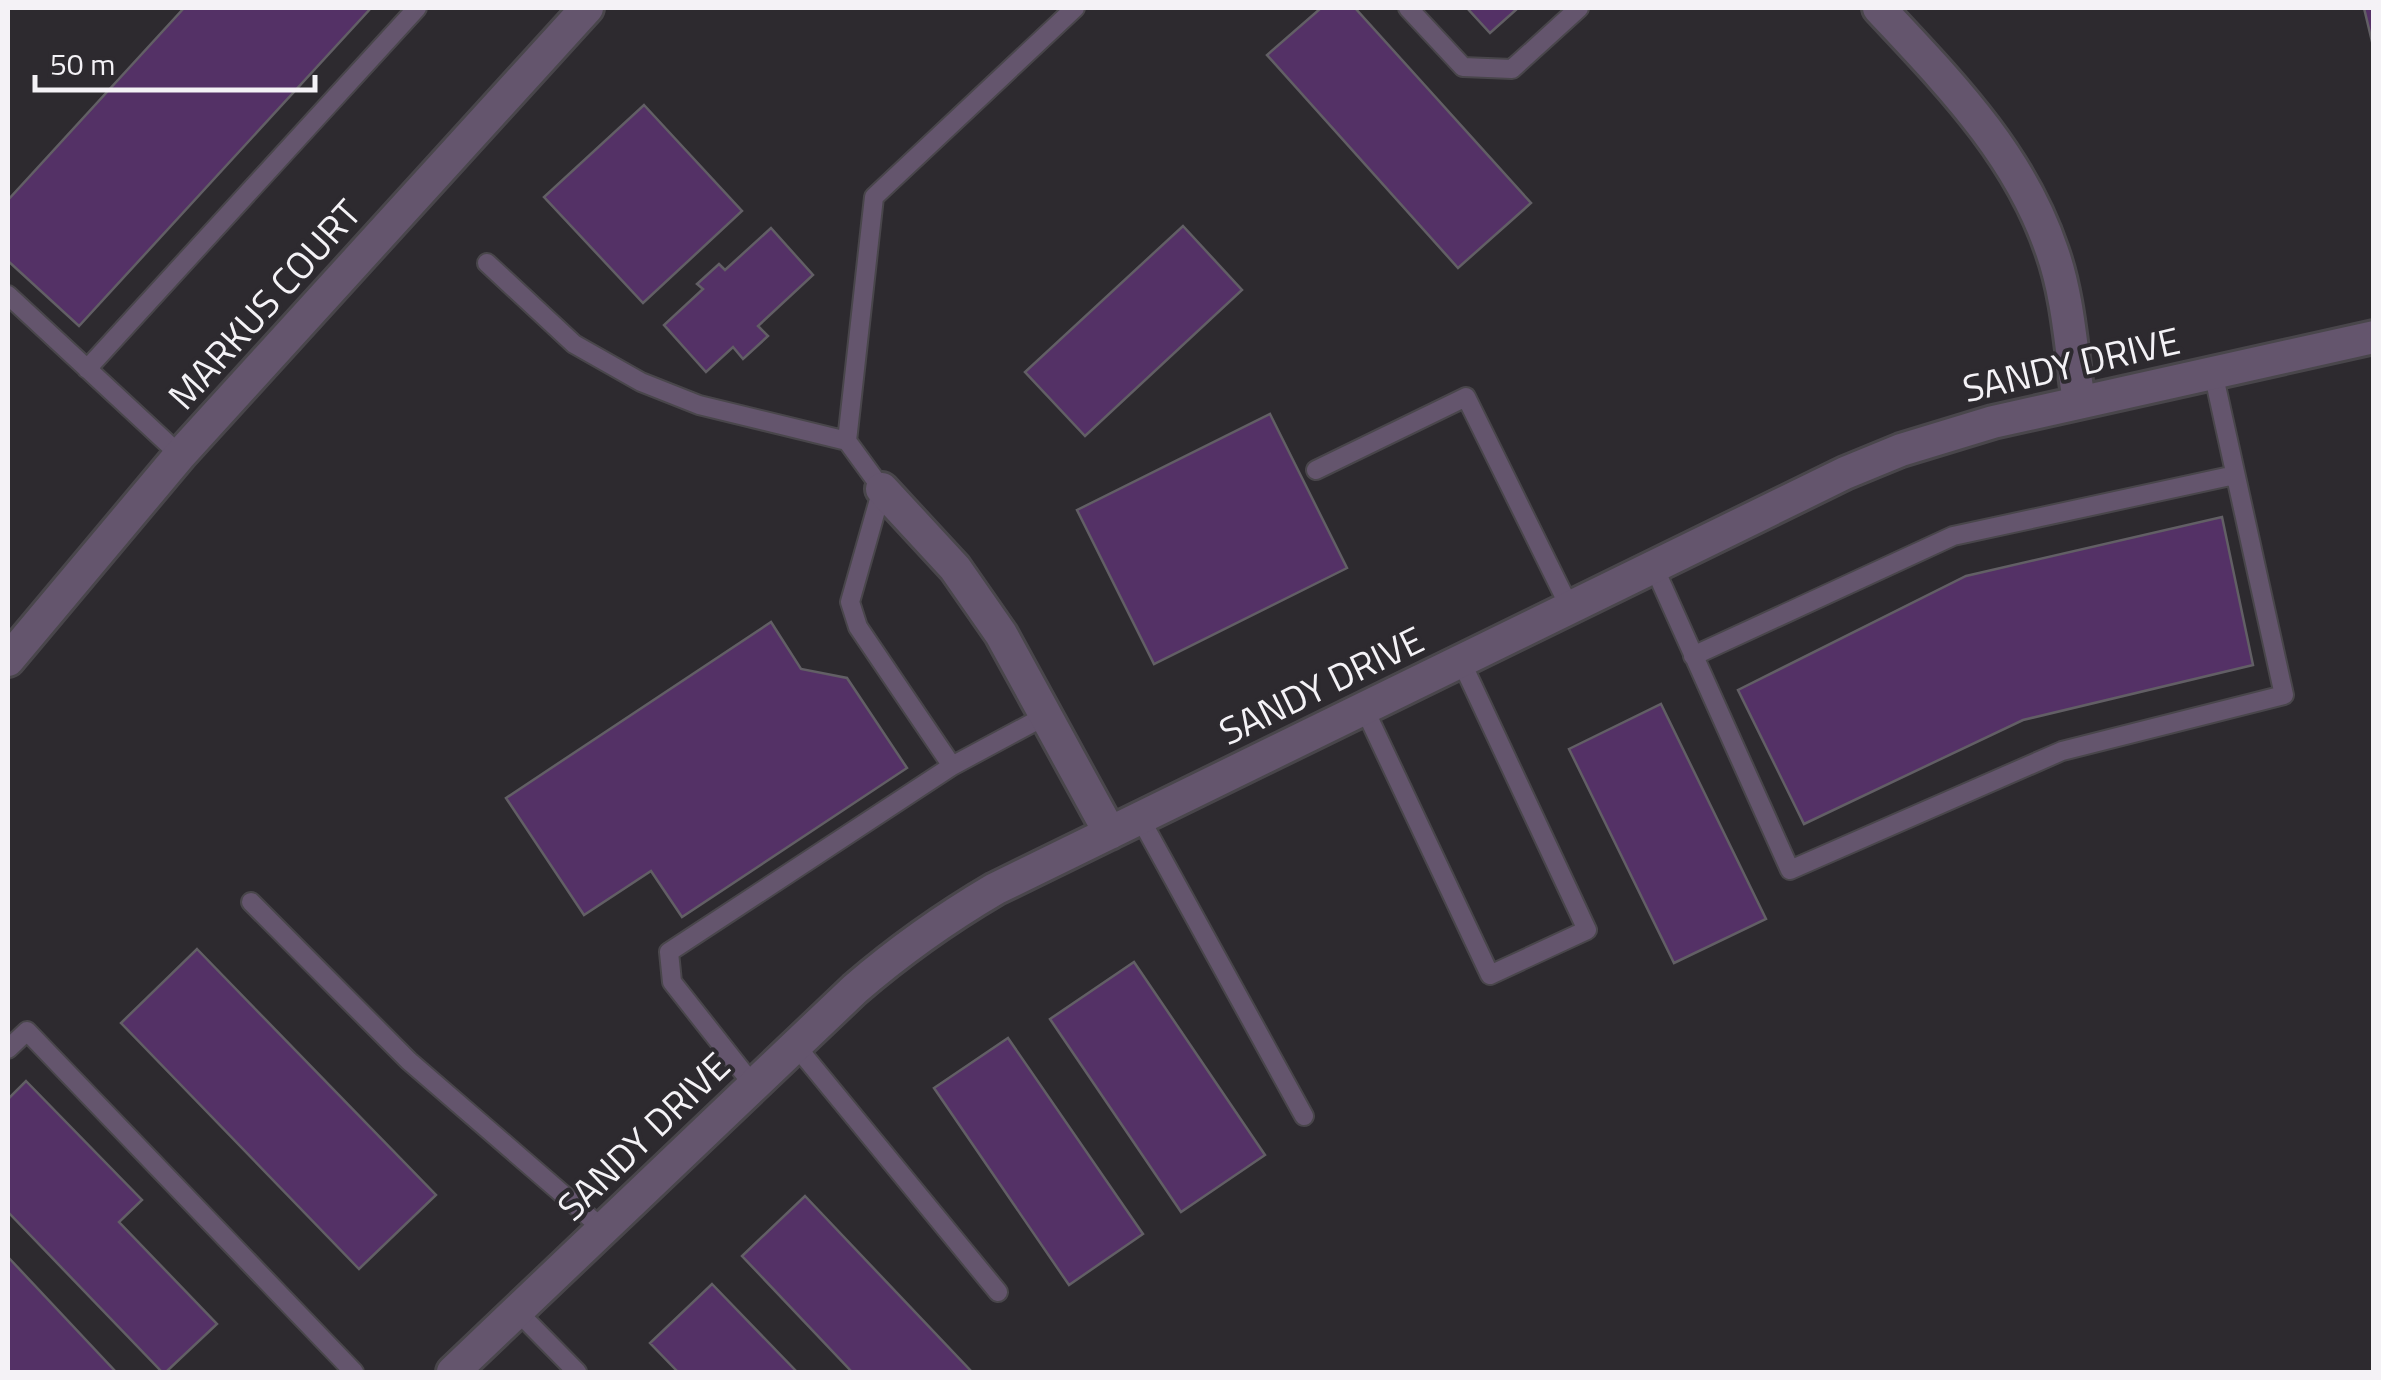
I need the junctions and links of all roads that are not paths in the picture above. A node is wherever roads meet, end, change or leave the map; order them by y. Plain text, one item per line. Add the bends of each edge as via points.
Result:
1 (416, 8) edge
2 (587, 8) edge
3 (1075, 8) edge
4 (1408, 8) edge
5 (1579, 8) edge
6 (1880, 8) edge
7 (487, 263) dead end
8 (8, 296) edge
9 (2374, 337) edge
10 (86, 368) junction
11 (2212, 372) junction
12 (2078, 402) junction
13 (847, 441) junction
14 (180, 455) junction
15 (1316, 470) dead end
16 (2235, 475) junction
17 (882, 489) junction
18 (1654, 567) junction
19 (1570, 608) junction
20 (1693, 656) junction
21 (8, 660) edge
22 (1461, 661) junction
23 (1364, 708) junction
24 (1047, 715) junction
25 (952, 766) junction
26 (1140, 818) junction
27 (1110, 833) junction
28 (252, 902) dead end
29 (796, 1046) junction
30 (8, 1049) edge
31 (754, 1086) junction
32 (1304, 1116) dead end
33 (603, 1229) junction
34 (998, 1292) dead end
35 (518, 1312) junction
36 (354, 1372) edge
37 (453, 1372) edge
38 (577, 1372) edge

1 - 10 lane
2 - 14 street, MARKUS COURT
3 - 13 lane via 874,196
4 - 5 lane via 1463,67 1512,69
6 - 12 street via 1984,124 2019,178 2056,264
7 - 13 lane via 574,344 641,382 699,406
8 - 10 lane
9 - 11 street, SANDY DRIVE
10 - 14 lane
11 - 12 street, SANDY DRIVE
11 - 16 lane
12 - 18 street, SANDY DRIVE via 1901,450
13 - 17 lane
14 - 21 street, MARKUS COURT
15 - 19 lane via 1466,397
16 - 20 lane via 1953,536
16 - 20 lane via 2284,695 2062,751 1790,870
17 - 24 street via 955,568
17 - 25 lane via 850,602 858,627
18 - 19 street, SANDY DRIVE
18 - 20 lane
19 - 22 street, SANDY DRIVE
22 - 23 street, SANDY DRIVE
22 - 23 lane via 1588,930 1490,975
23 - 26 street, SANDY DRIVE
24 - 25 lane
24 - 27 street
25 - 31 lane via 669,952 672,982
26 - 27 street, SANDY DRIVE
26 - 32 lane
27 - 29 street, SANDY DRIVE via 948,916 897,952
28 - 33 lane via 408,1062
29 - 31 street, SANDY DRIVE
29 - 34 lane
30 - 36 lane via 27,1031
31 - 33 street, SANDY DRIVE
33 - 35 street, SANDY DRIVE
35 - 37 street, SANDY DRIVE
35 - 38 lane

